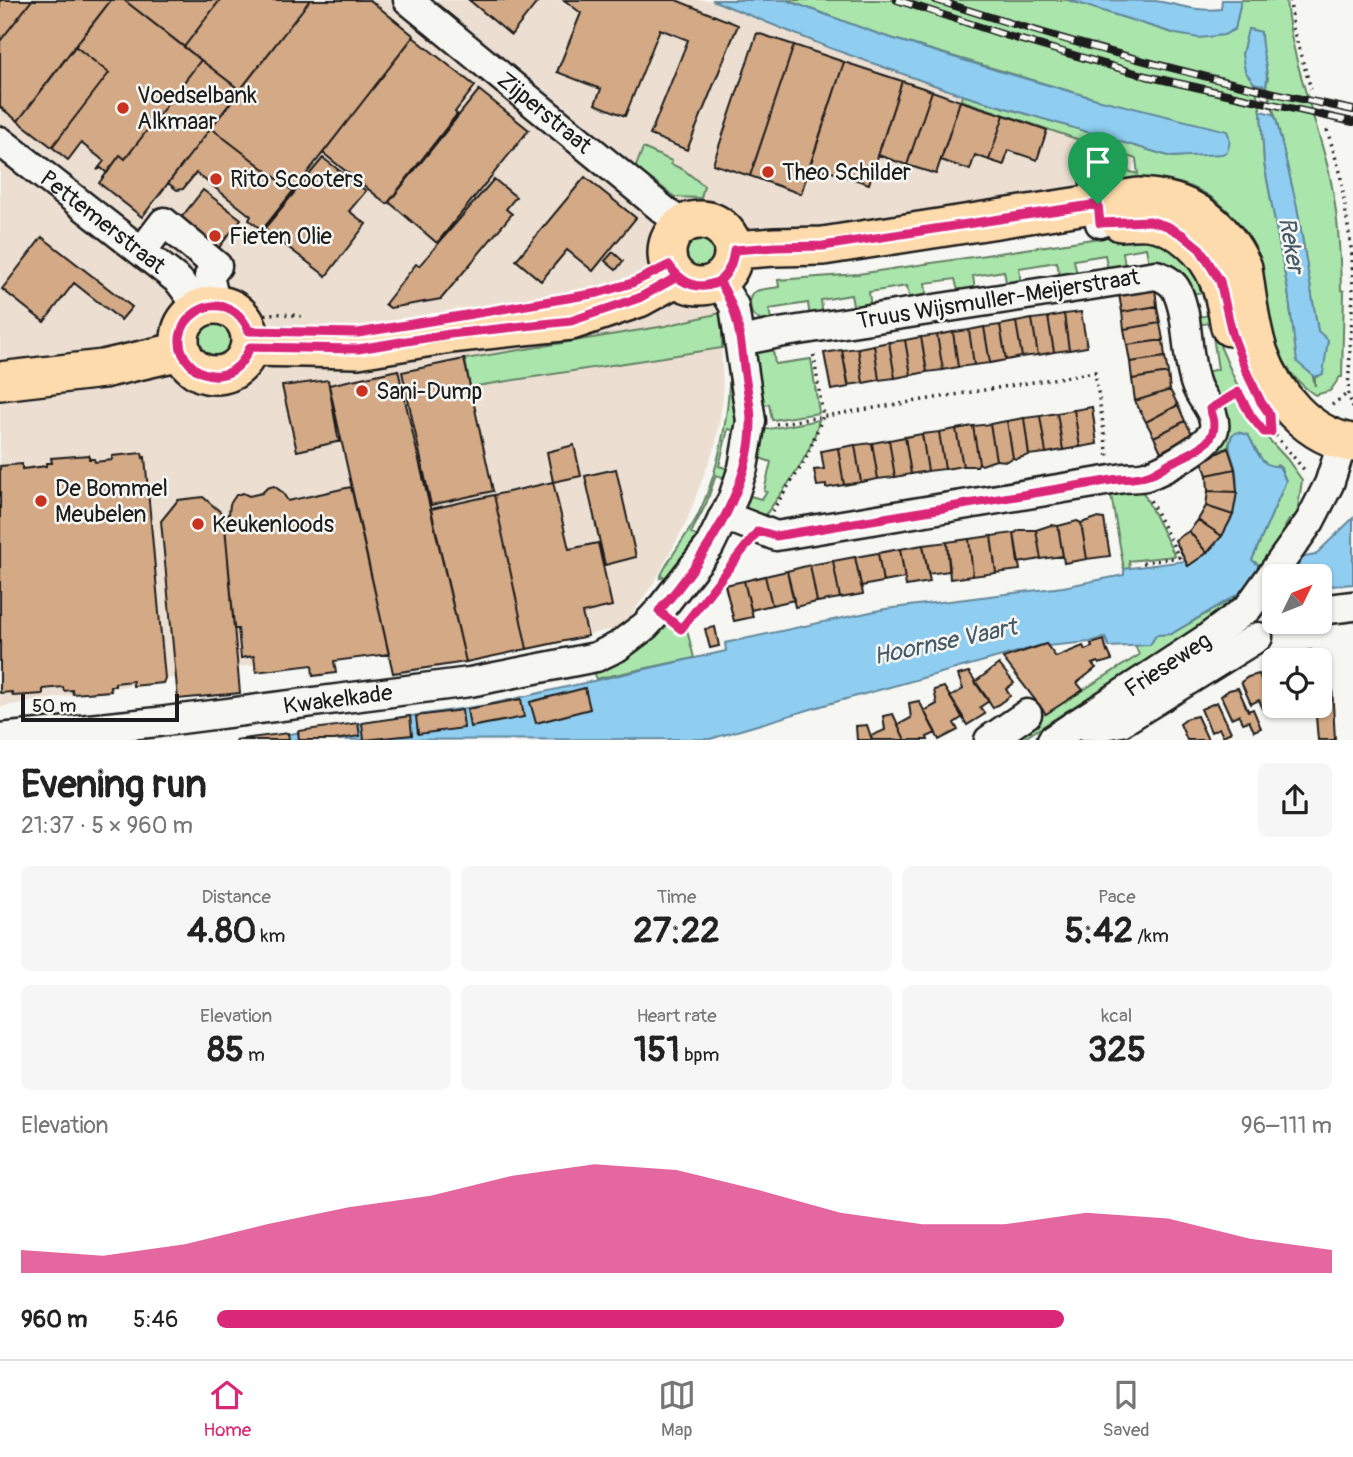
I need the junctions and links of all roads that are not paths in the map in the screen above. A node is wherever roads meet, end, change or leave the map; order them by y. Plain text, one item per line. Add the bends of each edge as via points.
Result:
1 (408, 0) edge
2 (0, 141) edge
3 (1093, 166) dead end
4 (1099, 213) junction
5 (672, 222) junction
6 (142, 251) junction
7 (734, 259) junction
8 (665, 268) junction
9 (208, 307) junction
10 (249, 339) junction
11 (740, 341) junction
12 (181, 351) junction
13 (0, 381) edge
14 (1338, 443) edge
15 (722, 519) junction
16 (1259, 606) edge
17 (1353, 606) edge
18 (1332, 609) edge
19 (1258, 637) dead end
20 (1027, 714) dead end
21 (1063, 732) edge
22 (0, 738) edge
23 (989, 740) edge

1 - 5 street, Zijperstraat
2 - 6 street, Pettemerstraat
3 - 4 street
4 - 7 main road via 841,262
4 - 14 main road via 1167,226 1200,249 1220,281 1237,346 1271,423 1307,452
4 - 14 main road via 1138,197 1160,198 1185,205 1208,220 1227,240 1243,268 1259,354 1269,375 1305,422
5 - 7 main road via 717,224 725,231
5 - 8 main road
6 - 9 street, Pettemerstraat
6 - 9 street via 164,222 217,266 209,276
7 - 8 main road via 708,286 685,284
7 - 11 street, Kwakelkade
8 - 10 main road via 639,298 571,321 358,349
9 - 10 main road via 234,311 244,321
9 - 12 main road via 185,322
10 - 12 main road via 246,358 229,373 217,376 196,370
11 - 15 street, Kwakelkade via 751,421 743,468
11 - 15 street, Truus Wijsmuller-Meijerstraat via 1156,275 1170,281 1178,293 1196,388 1214,418 1214,429 1201,448 1145,476 1119,470 776,536
12 - 13 main road via 103,369
14 - 16 street, Frieseweg via 1320,503
15 - 22 street, Kwakelkade via 709,547 659,611 635,635 604,654 470,682
16 - 21 street, Frieseweg
17 - 18 street
19 - 21 street, Frieseweg via 1121,722
20 - 23 street

